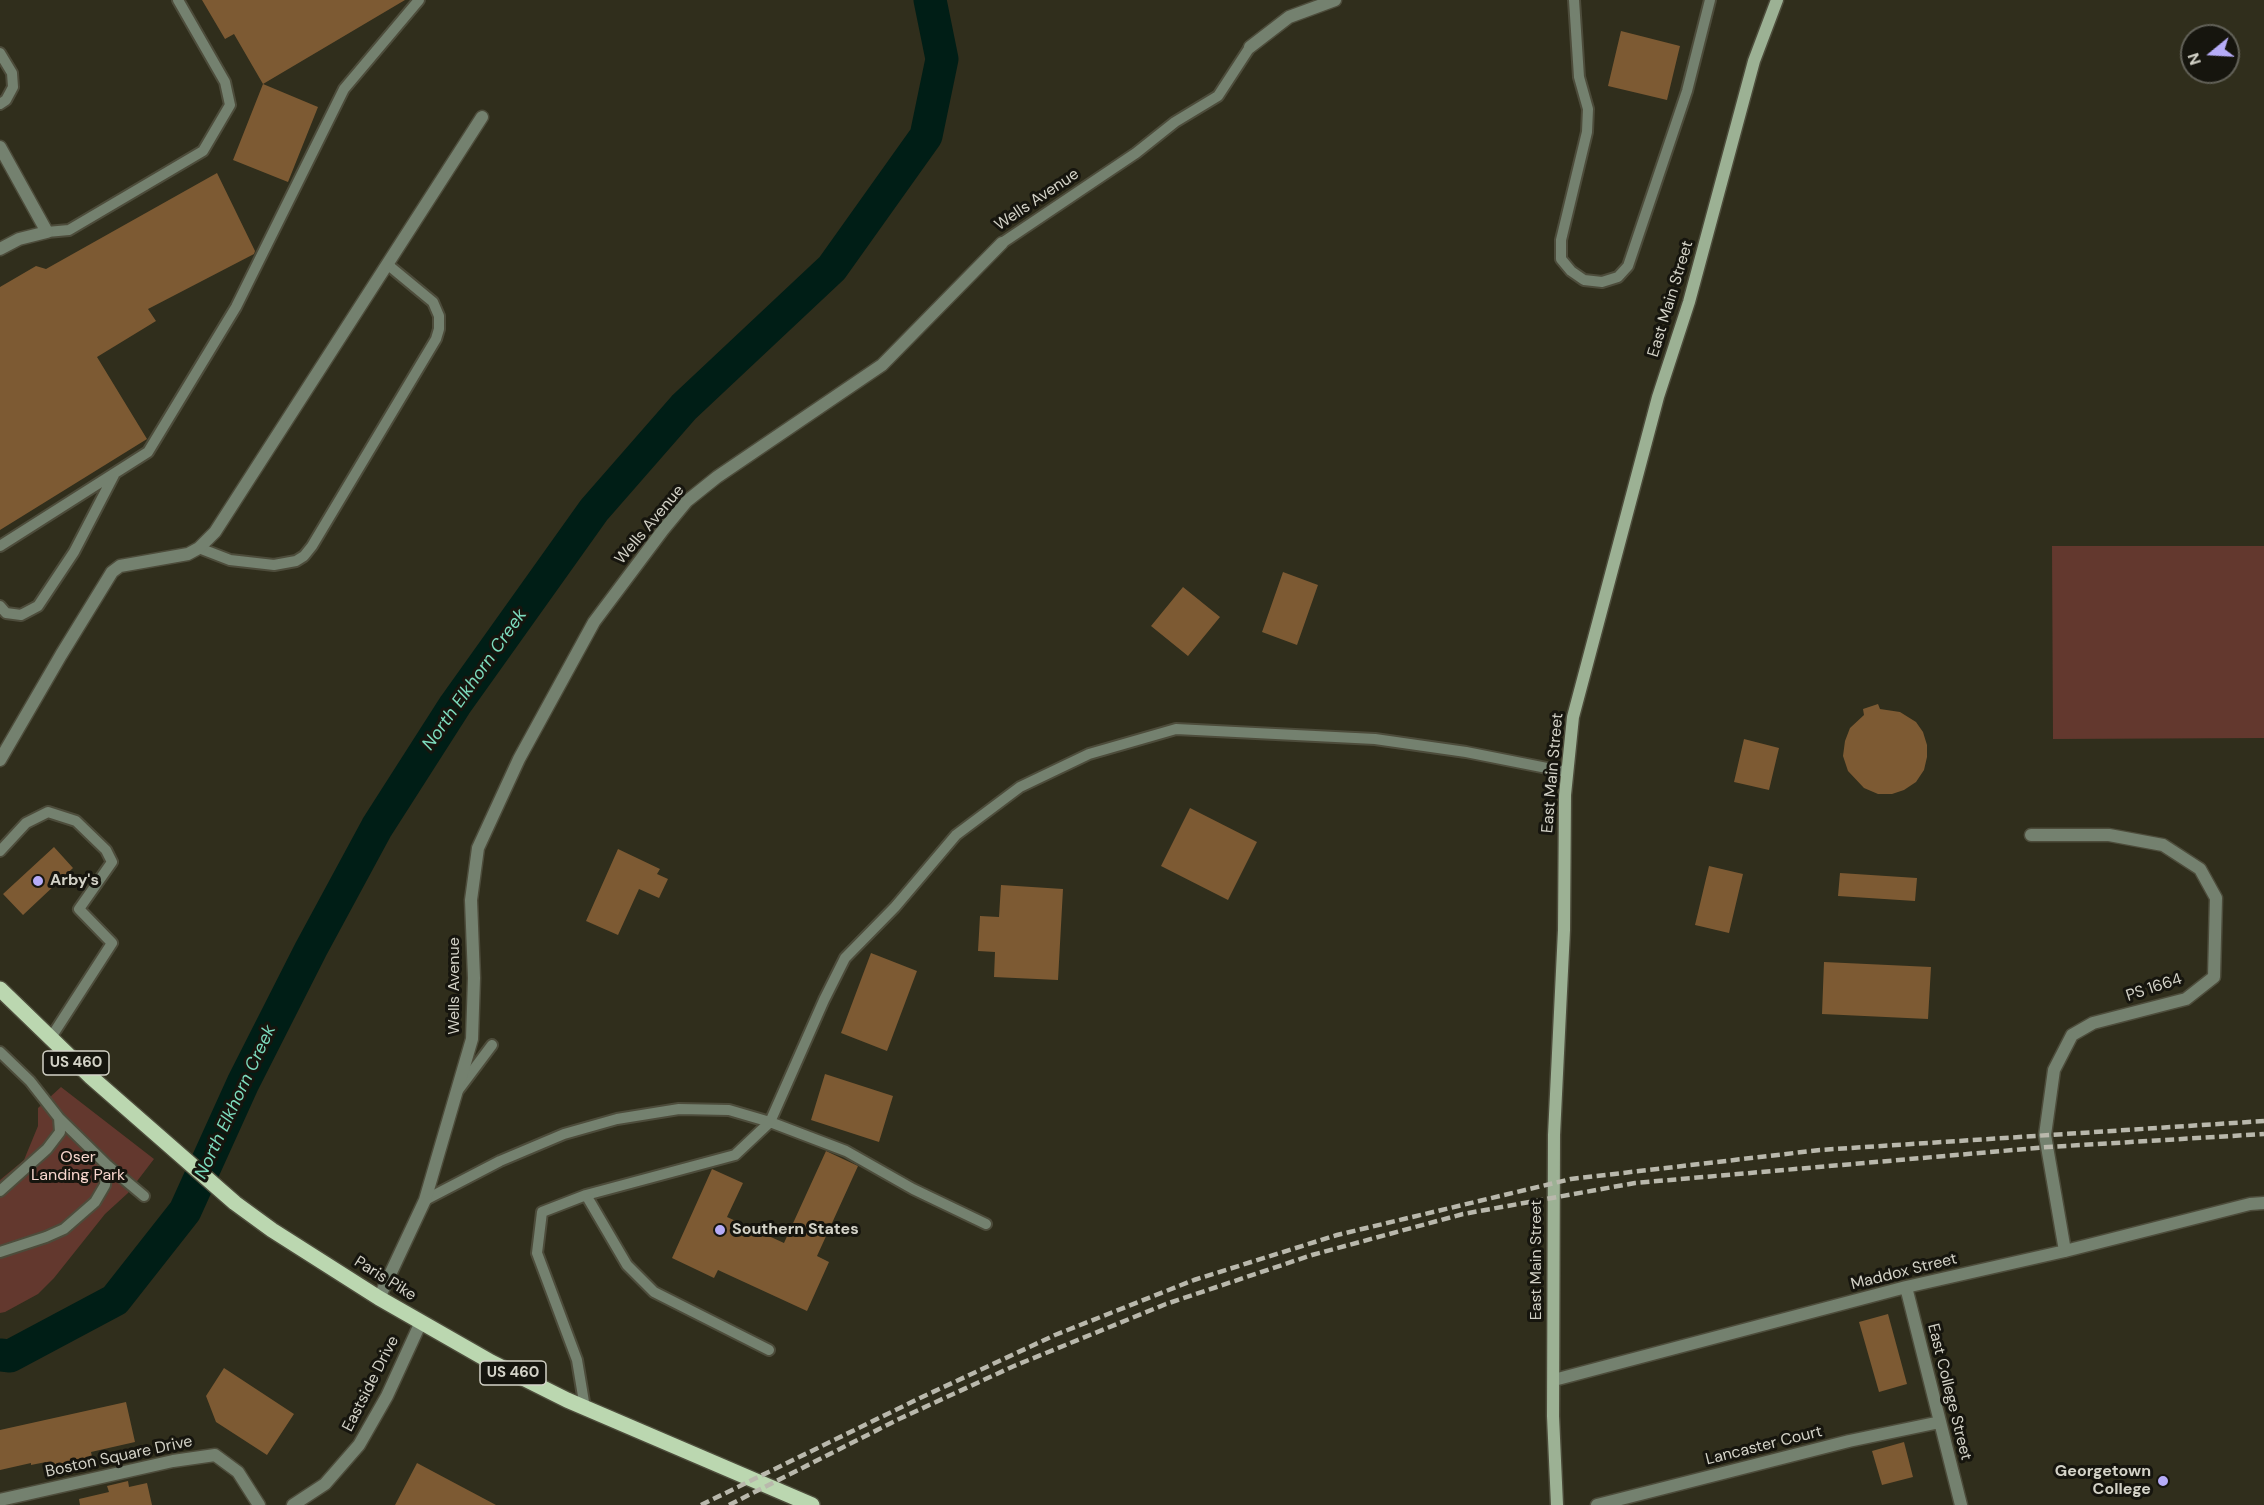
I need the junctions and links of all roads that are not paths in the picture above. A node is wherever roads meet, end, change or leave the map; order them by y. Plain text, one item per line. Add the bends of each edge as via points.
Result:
1 (178, 0) edge
2 (419, 0) edge
3 (1335, 0) edge
4 (1575, 0) edge
5 (1710, 0) edge
6 (1777, 0) edge
7 (1250, 47) joint
8 (0, 53) edge
9 (0, 104) edge
10 (482, 117) dead end
11 (0, 147) edge
12 (47, 232) junction
13 (1002, 243) joint
14 (0, 249) edge
15 (387, 264) junction
16 (116, 473) junction
17 (0, 546) edge
18 (199, 548) junction
19 (0, 606) edge
20 (0, 760) edge
21 (1567, 772) junction
22 (2031, 835) dead end
23 (0, 851) edge
24 (0, 989) edge
25 (50, 1039) junction
26 (492, 1045) dead end
27 (0, 1052) edge
28 (457, 1092) junction
29 (59, 1118) junction
30 (770, 1122) junction
31 (107, 1164) junction
32 (0, 1191) edge
33 (586, 1195) junction
34 (144, 1196) dead end
35 (425, 1200) junction
36 (2264, 1203) edge
37 (986, 1224) dead end
38 (2065, 1251) junction
39 (0, 1252) edge
40 (1906, 1287) junction
41 (379, 1298) junction
42 (421, 1322) junction
43 (769, 1350) dead end
44 (1554, 1380) junction
45 (585, 1408) junction
46 (1940, 1422) junction
47 (0, 1500) edge
48 (259, 1505) edge
49 (293, 1505) edge
50 (812, 1505) edge
51 (1557, 1505) edge
52 (1597, 1505) edge
53 (1961, 1505) edge

1 - 12 lane via 225,82 230,105 203,151 69,230
2 - 16 lane via 344,89 236,307 148,452
3 - 7 street, Wells Avenue via 1289,17
4 - 5 lane via 1579,77 1588,109 1587,132 1561,240 1561,260 1584,280 1602,282 1618,277 1628,266 1687,91
6 - 21 street, East Main Street via 1754,62 1689,302 1658,397 1575,708
7 - 13 lane, Wells Avenue via 1218,96
8 - 9 lane via 12,73 13,87
10 - 15 street
11 - 12 street
12 - 14 street
13 - 28 street, Wells Avenue via 882,365 687,501 594,622 519,759 478,848 471,900 472,1039
15 - 18 street via 215,531
15 - 18 lane via 433,302 439,329 312,546 296,561 274,565 230,560
16 - 17 lane
16 - 19 lane via 74,552 38,606 21,615 6,613
18 - 20 street via 188,554 120,566 112,572
21 - 30 lane via 1375,739 1176,729 1089,754 1020,787 956,835 845,958
21 - 44 street, East Main Street via 1554,1135
22 - 38 street, PS 1664 via 2109,835 2163,845 2200,869 2216,898 2214,977 2186,999 2093,1023 2072,1035 2054,1070 2045,1135
23 - 25 lane via 26,823 48,812 76,821 106,850 112,862 80,909 112,943
24 - 25 main road, Paris Pike / US 460
25 - 41 main road, Paris Pike / US 460 via 235,1203
26 - 28 lane
27 - 29 lane via 30,1081
28 - 35 street, Wells Avenue
29 - 31 lane
29 - 32 lane via 60,1132 47,1149
30 - 33 lane via 735,1155
30 - 35 lane via 729,1110 679,1109 617,1119 564,1134 500,1161
30 - 37 lane via 846,1151 913,1190
31 - 34 lane
31 - 39 lane via 105,1185 95,1202 64,1229
33 - 43 lane via 627,1265 654,1292
33 - 45 lane via 542,1212 537,1253 577,1360
35 - 41 street, Wells Avenue
36 - 38 street, Maddox Street
38 - 40 street, Maddox Street
40 - 44 street, Maddox Street
40 - 46 street, East College Street
41 - 42 main road, Paris Pike / US 460
42 - 45 main road, Paris Pike / US 460 via 490,1362
42 - 49 street, Eastside Drive via 359,1445 325,1484
44 - 51 street, East Main Street
45 - 50 main road, Paris Pike / US 460
46 - 52 street, Lancaster Court
46 - 53 street, East College Street
47 - 48 street, Boston Square Drive via 215,1455 238,1472

